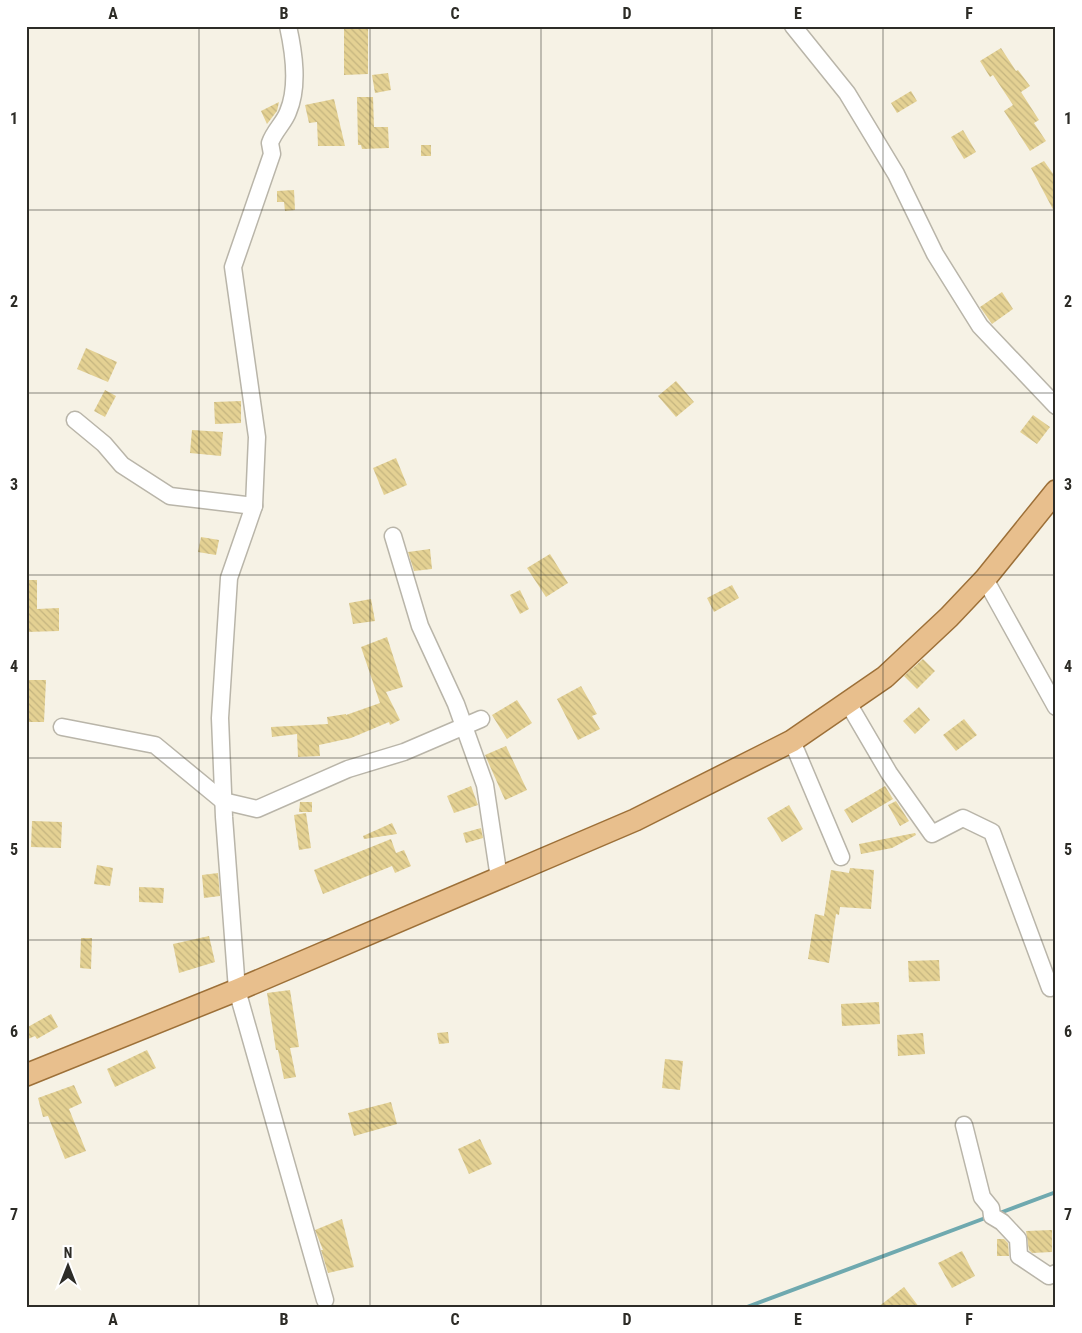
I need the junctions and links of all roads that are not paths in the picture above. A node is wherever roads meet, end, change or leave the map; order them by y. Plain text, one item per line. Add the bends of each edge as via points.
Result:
1 (288, 26) edge
2 (793, 26) edge
3 (1056, 406) edge
4 (75, 420) dead end
5 (1056, 491) edge
6 (254, 506) junction
7 (393, 536) dead end
8 (985, 579) junction
9 (848, 703) junction
10 (1056, 707) edge
11 (481, 719) dead end
12 (464, 725) junction
13 (62, 727) dead end
14 (792, 741) junction
15 (223, 801) junction
16 (841, 857) dead end
17 (499, 878) junction
18 (1050, 988) dead end
19 (237, 990) junction
20 (26, 1075) edge
21 (964, 1125) dead end
22 (1056, 1273) edge
23 (324, 1300) dead end

1 - 6 street via 294,53 294,86 288,113 270,142 272,154 234,267 257,437
2 - 3 street via 847,93 896,174 935,254 980,326
4 - 6 street via 104,444 122,465 170,496
5 - 8 main road
6 - 15 street via 229,578 220,718
7 - 12 street via 420,626
8 - 9 main road via 885,677
8 - 10 street
9 - 14 main road
9 - 18 street via 889,773 932,834 963,818 992,832
11 - 12 street
12 - 15 street via 404,752 348,768 257,808
12 - 17 street via 485,785
13 - 15 street via 155,745
14 - 16 street
14 - 17 main road via 635,820
15 - 19 street
17 - 19 main road
19 - 20 main road
19 - 23 street
21 - 22 street via 982,1197 991,1208 992,1216 1018,1238 1019,1256 1049,1276

